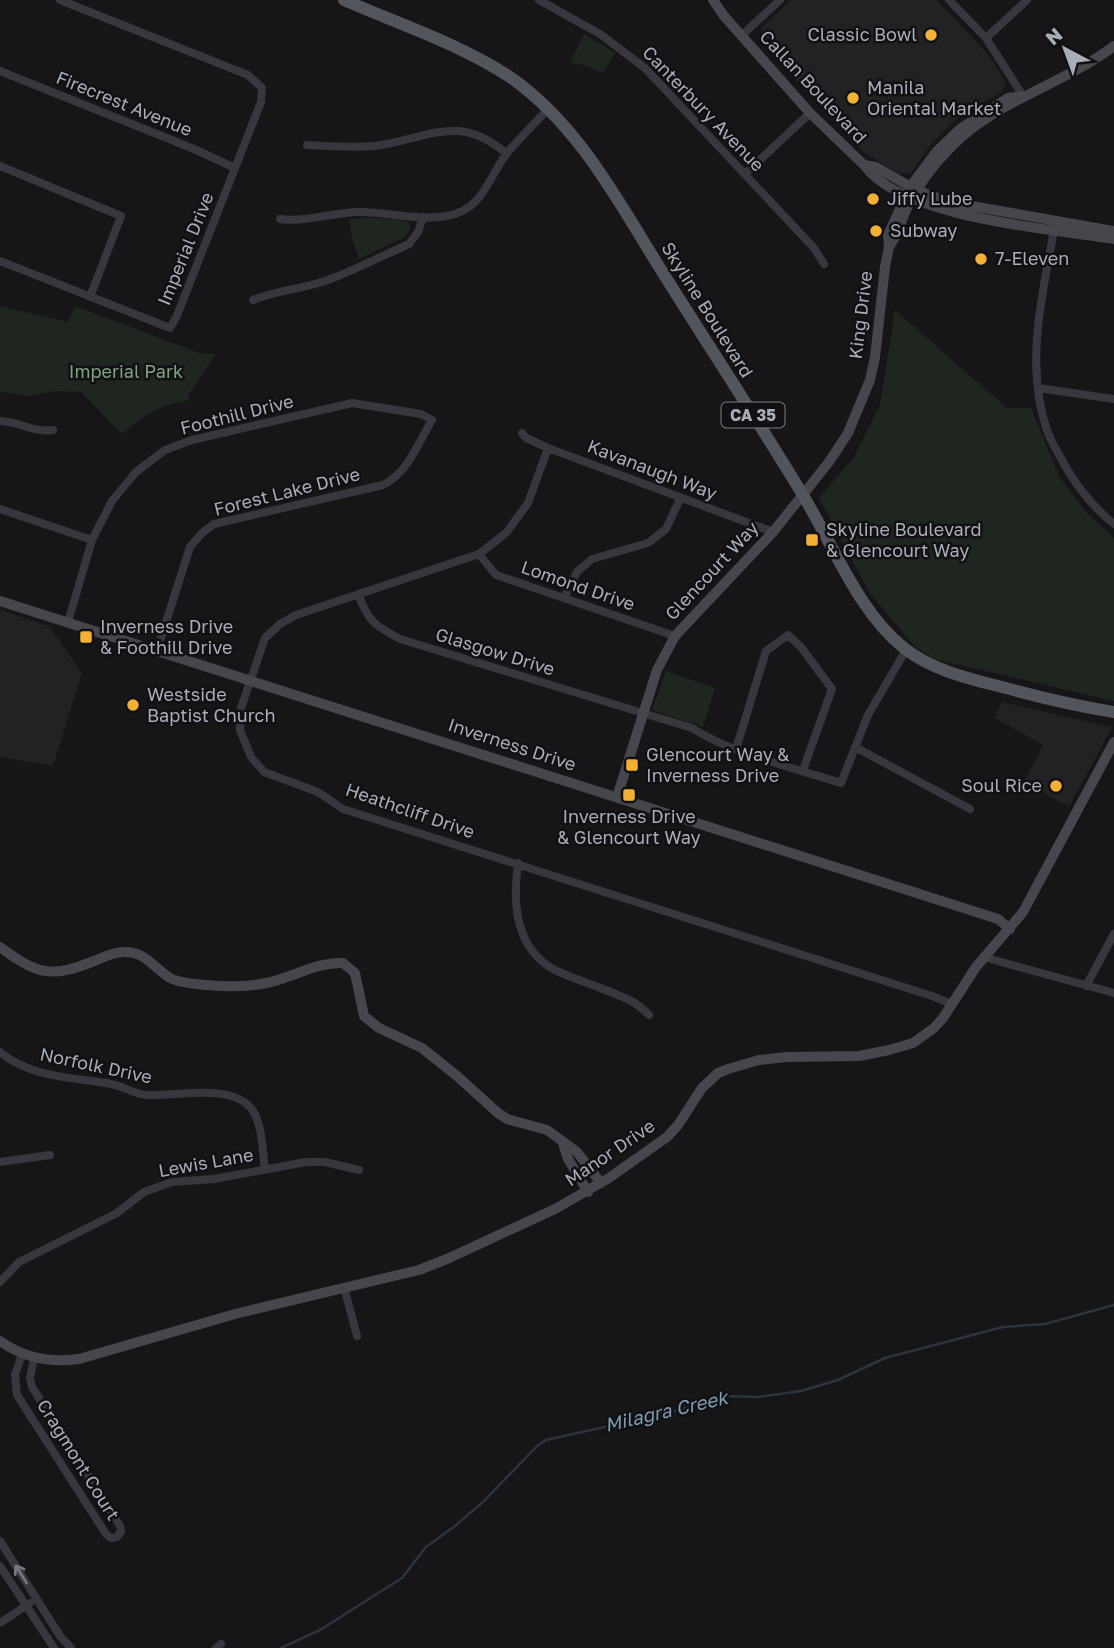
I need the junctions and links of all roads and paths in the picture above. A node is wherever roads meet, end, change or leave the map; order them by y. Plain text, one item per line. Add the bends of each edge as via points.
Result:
1 (60, 0) edge
2 (344, 0) edge
3 (539, 0) edge
4 (713, 0) edge
5 (780, 0) edge
6 (949, 0) edge
7 (1027, 0) edge
8 (554, 4) edge
9 (741, 36) junction
10 (986, 38) junction
11 (1114, 46) edge
12 (0, 71) edge
13 (1023, 96) junction
14 (548, 109) junction
15 (810, 113) junction
16 (307, 145) dead end
17 (507, 154) junction
18 (0, 166) edge
19 (235, 168) junction
20 (745, 174) junction
21 (911, 193) junction
22 (423, 217) junction
23 (280, 219) dead end
24 (1051, 225) junction
25 (1114, 230) edge
26 (1114, 239) edge
27 (0, 261) edge
28 (824, 264) dead end
29 (90, 297) junction
30 (253, 300) dead end
31 (1038, 388) junction
32 (1114, 399) edge
33 (0, 421) edge
34 (432, 421) joint
35 (53, 430) dead end
36 (522, 433) dead end
37 (548, 447) junction
38 (803, 494) junction
39 (680, 499) junction
40 (0, 509) edge
41 (1114, 524) edge
42 (773, 532) junction
43 (92, 540) junction
44 (479, 554) junction
45 (358, 594) junction
46 (564, 598) junction
47 (0, 601) edge
48 (68, 622) junction
49 (675, 636) junction
50 (157, 650) junction
51 (906, 650) junction
52 (249, 680) junction
53 (1114, 712) edge
54 (643, 713) junction
55 (1114, 742) edge
56 (857, 748) junction
57 (736, 749) junction
58 (1110, 761) edge
59 (803, 770) junction
60 (617, 797) junction
61 (970, 809) dead end
62 (518, 863) junction
63 (1010, 929) junction
64 (1114, 934) edge
65 (0, 947) edge
66 (983, 957) junction
67 (1086, 986) junction
68 (1114, 993) edge
69 (952, 1004) junction
70 (649, 1015) dead end
71 (0, 1052) edge
72 (563, 1143) junction
73 (50, 1155) dead end
74 (0, 1162) edge
75 (265, 1169) junction
76 (359, 1170) dead end
77 (601, 1184) junction
78 (588, 1192) junction
79 (0, 1282) edge
80 (344, 1287) junction
81 (357, 1336) dead end
82 (0, 1342) edge
83 (22, 1354) junction
84 (34, 1357) junction
85 (0, 1541) edge
86 (0, 1566) edge
87 (37, 1599) junction
88 (26, 1606) junction
89 (0, 1623) edge
90 (54, 1648) edge
91 (71, 1648) edge

1 - 19 street, Imperial Drive via 248,75 261,88 261,102
2 - 14 main road, Skyline Boulevard / CA 35 via 482,61
3 - 8 street, Canterbury Avenue
4 - 9 street, Callan Boulevard
5 - 9 street
6 - 10 street
7 - 10 street
8 - 20 street, Canterbury Avenue via 636,60
9 - 15 street, Callan Boulevard
10 - 13 street
11 - 13 street, King Drive via 1069,76
12 - 19 street, Firecrest Avenue
13 - 21 street, King Drive via 953,145
14 - 17 street
14 - 38 main road, Skyline Boulevard / CA 35 via 597,167
15 - 20 street
15 - 21 street, Callan Boulevard via 864,164 876,167
16 - 17 street via 372,146 433,131 460,130 490,140
17 - 22 street via 488,187 464,211
18 - 29 street via 121,216
19 - 29 street, Imperial Drive via 170,328
20 - 28 street, Canterbury Avenue
21 - 24 street, Callan Boulevard via 974,217
21 - 38 street, King Drive via 889,247 870,380 849,433
22 - 23 street via 358,212
22 - 30 street via 409,244 327,280
24 - 25 street, Callan Boulevard
24 - 26 street, Callan Boulevard
24 - 31 street via 1035,359
27 - 29 street, Imperial Drive
31 - 32 street
31 - 41 street via 1048,434 1076,486
33 - 35 street via 42,432
34 - 43 street, Foothill Drive via 421,414 352,404 192,440 165,450 136,472 112,501
34 - 50 street, Forest Lake Drive via 394,480 214,524 202,533 191,547
36 - 37 street, Kavanaugh Way
37 - 39 street, Kavanaugh Way
37 - 44 street, Heathcliff Drive via 528,502 506,533
38 - 42 street, Glencourt Way
38 - 51 main road, Skyline Boulevard / CA 35 via 872,616
39 - 42 street, Kavanaugh Way
39 - 46 street via 666,529 648,544 592,559 577,572
40 - 43 street
42 - 49 street, Glencourt Way
43 - 48 street, Foothill Drive
44 - 45 street, Heathcliff Drive
44 - 46 street, Lomond Drive via 496,575
45 - 52 street, Heathcliff Drive via 280,624 265,638
45 - 54 street, Glasgow Drive via 367,616 400,639
46 - 49 street, Lomond Drive
47 - 48 street, Inverness Drive
48 - 50 street, Inverness Drive
49 - 54 street, Glencourt Way via 657,670
50 - 52 street, Inverness Drive
51 - 53 main road, Skyline Boulevard / CA 35 via 971,680
51 - 56 street via 868,715
52 - 60 street, Inverness Drive
52 - 62 street, Heathcliff Drive via 240,730 251,757 264,772 318,792 343,809
54 - 57 street, Glasgow Drive via 692,728
54 - 60 street, Glencourt Way
55 - 58 street, Manor Drive
56 - 59 street, Glasgow Drive via 841,783
56 - 61 street
57 - 59 street, Glasgow Drive
57 - 59 street via 766,652 788,635 832,689
58 - 63 street, Manor Drive
60 - 63 street, Inverness Drive via 998,919
62 - 69 street, Heathcliff Drive
62 - 70 street via 517,915 524,938 535,953 549,966 638,1003
63 - 66 street, Manor Drive
64 - 67 street
65 - 72 street via 44,972 63,972 128,951 154,963 171,978 208,985 266,983 328,962 343,963 355,973 364,1016 422,1048 507,1119 547,1130
66 - 67 street
66 - 69 street, Manor Drive
67 - 68 street
69 - 77 street, Manor Drive via 934,1028 902,1047 844,1057 772,1058 718,1073 667,1137
71 - 75 street, Norfolk Drive via 13,1063 52,1076 113,1084 144,1095 215,1093 235,1098 249,1107 258,1122
72 - 77 street via 577,1152
72 - 78 street
73 - 74 street
75 - 76 street, Lewis Lane via 325,1162
75 - 79 street, Lewis Lane via 172,1182 144,1192 117,1213 19,1262
77 - 78 street, Manor Drive
78 - 80 street, Manor Drive via 433,1265
80 - 81 street
80 - 84 street, Manor Drive via 79,1359
82 - 83 street, Manor Drive
83 - 84 street, Manor Drive
83 - 84 street, Cragmont Court via 14,1380 17,1395 106,1534 117,1537 120,1526 32,1387
87 -> 85 street
86 - 88 street
87 - 88 street
87 - 91 street
88 - 89 street
88 - 90 street

